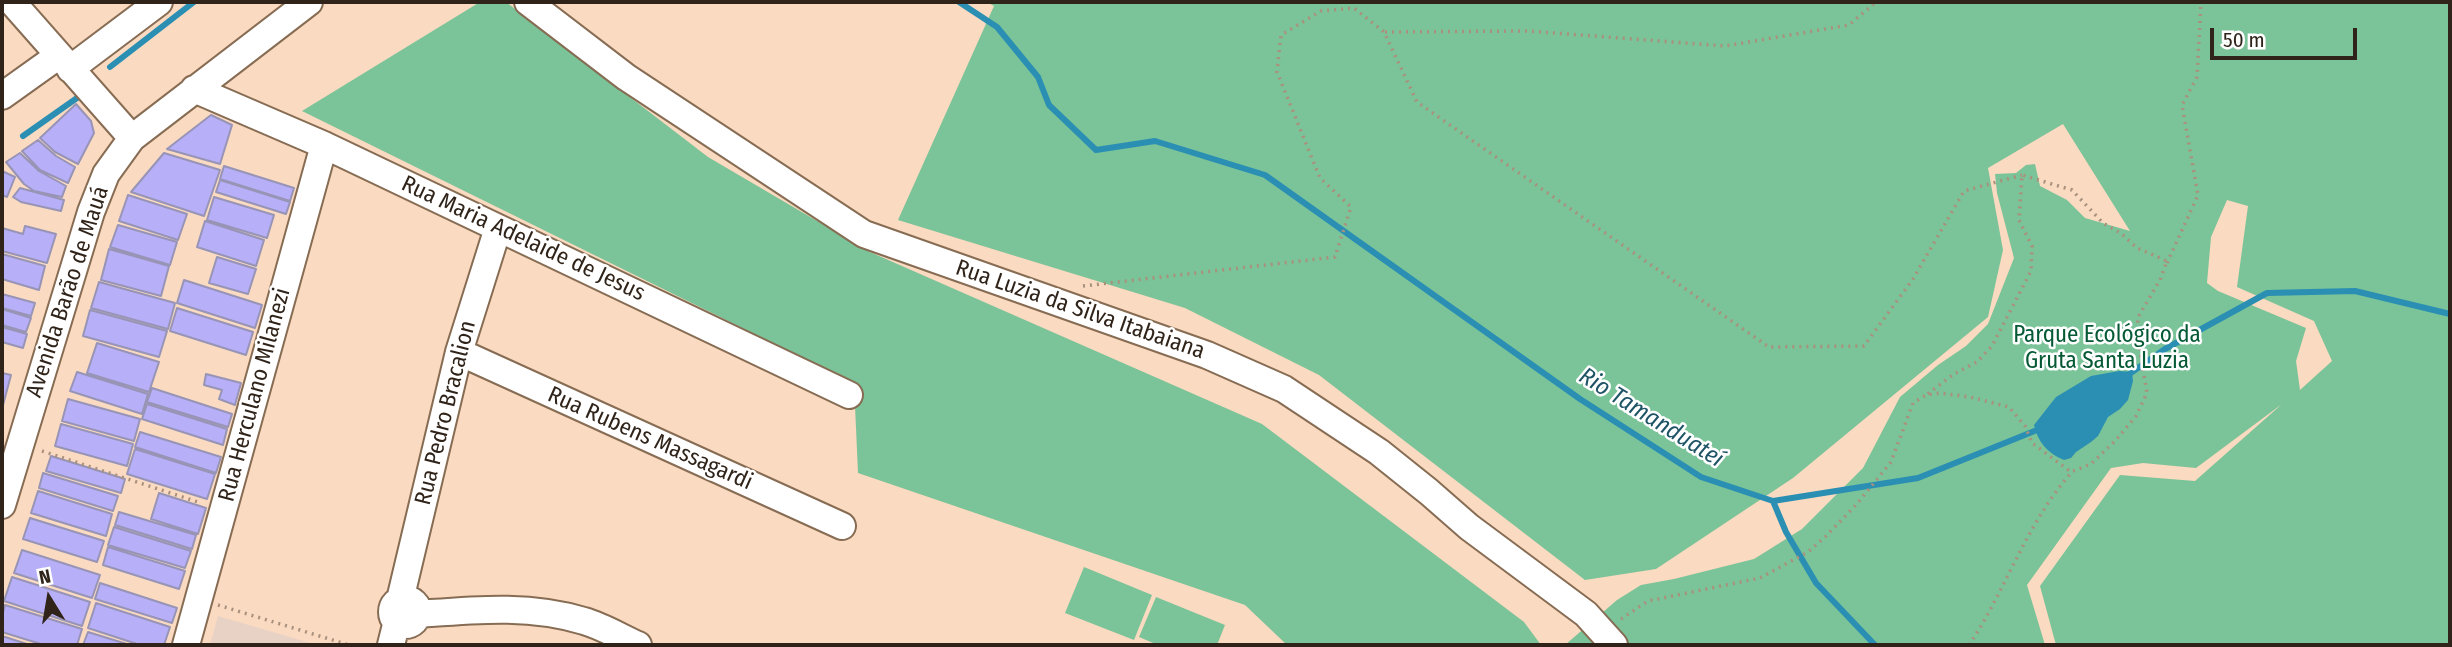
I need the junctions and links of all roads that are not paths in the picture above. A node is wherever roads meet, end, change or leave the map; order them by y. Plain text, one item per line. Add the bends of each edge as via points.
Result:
1 (12, 2) edge
2 (159, 2) edge
3 (309, 2) edge
4 (528, 2) edge
5 (64, 63) junction
6 (194, 89) junction
7 (2, 96) edge
8 (132, 138) junction
9 (324, 145) junction
10 (498, 228) junction
11 (458, 352) junction
12 (849, 395) dead end
13 (2, 505) edge
14 (842, 526) dead end
15 (401, 620) edge
16 (1615, 634) edge
17 (186, 645) edge
18 (638, 645) edge

1 - 5 street
2 - 5 street
3 - 6 street, Avenida Barão de Mauá
4 - 16 street, Rua Luzia da Silva Itabaiana via 626,77 864,234 1207,355 1284,389 1379,452 1469,527
5 - 7 street
5 - 8 street
6 - 8 street, Avenida Barão de Mauá
6 - 9 street, Rua Maria Adelaide de Jesus
8 - 13 street, Avenida Barão de Mauá via 106,174 91,212
9 - 10 street, Rua Maria Adelaide de Jesus
9 - 17 street, Rua Herculano Milanezi
10 - 11 street, Rua Pedro Bracalion
10 - 12 street, Rua Maria Adelaide de Jesus
11 - 14 street, Rua Rubens Massagardi
11 - 15 street, Rua Pedro Bracalion
15 - 18 street via 490,608 538,611 585,621

